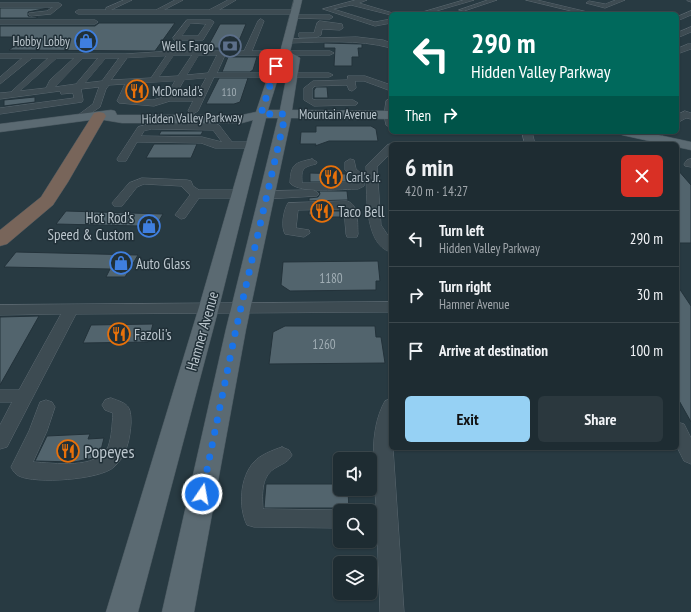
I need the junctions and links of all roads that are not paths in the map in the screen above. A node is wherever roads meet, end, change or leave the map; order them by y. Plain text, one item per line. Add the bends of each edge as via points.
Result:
1 (129, 0) edge
2 (180, 0) edge
3 (233, 0) edge
4 (298, 0) edge
5 (364, 0) edge
6 (471, 0) edge
7 (494, 0) edge
8 (529, 0) edge
9 (598, 0) edge
10 (622, 0) edge
11 (351, 3) junction
12 (589, 3) junction
13 (0, 4) edge
14 (337, 6) junction
15 (569, 9) junction
16 (461, 10) dead end
17 (78, 12) dead end
18 (101, 12) junction
19 (155, 12) junction
20 (211, 12) junction
21 (426, 12) edge
22 (583, 12) edge
23 (389, 13) edge
24 (691, 13) edge
25 (22, 14) dead end
26 (343, 15) junction
27 (292, 18) junction
28 (679, 18) edge
29 (265, 19) junction
30 (178, 20) dead end
31 (389, 20) edge
32 (189, 21) junction
33 (389, 21) edge
34 (0, 22) edge
35 (99, 22) dead end
36 (691, 29) edge
37 (679, 34) edge
38 (377, 35) dead end
39 (691, 35) edge
40 (288, 38) junction
41 (679, 42) edge
42 (389, 45) edge
43 (691, 45) edge
44 (679, 51) edge
45 (223, 52) junction
46 (172, 53) junction
47 (197, 53) junction
48 (247, 53) junction
49 (285, 53) junction
50 (330, 53) dead end
51 (30, 56) junction
52 (55, 56) junction
53 (81, 56) junction
54 (104, 56) junction
55 (125, 56) junction
56 (146, 56) junction
57 (2, 58) edge
58 (138, 65) dead end
59 (212, 75) junction
60 (273, 75) junction
61 (292, 75) junction
62 (153, 80) junction
63 (352, 80) junction
64 (0, 81) edge
65 (179, 81) junction
66 (107, 83) junction
67 (389, 87) edge
68 (49, 90) junction
69 (79, 91) junction
70 (101, 92) junction
71 (112, 93) dead end
72 (5, 96) edge
73 (170, 98) junction
74 (199, 98) junction
75 (353, 109) junction
76 (103, 110) junction
77 (0, 111) edge
78 (261, 114) junction
79 (284, 114) junction
80 (691, 116) edge
81 (79, 118) junction
82 (389, 118) edge
83 (679, 118) edge
84 (192, 119) junction
85 (0, 128) edge
86 (647, 134) edge
87 (657, 135) edge
88 (134, 139) junction
89 (679, 142) edge
90 (679, 142) edge
91 (229, 145) junction
92 (253, 145) junction
93 (691, 146) edge
94 (389, 150) edge
95 (122, 159) dead end
96 (312, 162) dead end
97 (350, 162) dead end
98 (196, 194) junction
99 (240, 194) junction
100 (266, 195) junction
101 (374, 195) junction
102 (118, 203) dead end
103 (181, 215) dead end
104 (304, 233) dead end
105 (352, 234) dead end
106 (0, 240) edge
107 (389, 245) edge
108 (209, 307) junction
109 (242, 307) junction
110 (389, 307) edge
111 (71, 309) junction
112 (0, 310) edge
113 (0, 396) edge
114 (25, 396) junction
115 (111, 405) dead end
116 (46, 407) dead end
117 (389, 411) edge
118 (679, 433) edge
119 (0, 442) edge
120 (282, 455) dead end
121 (691, 456) edge
122 (333, 519) edge
123 (379, 519) edge
124 (122, 612) edge
125 (178, 612) edge
126 (392, 612) edge

1 - 18 street
2 - 19 street
3 - 20 street
4 - 27 main road, Hamner Avenue
5 - 11 street
6 - 21 street
7 - 16 street
8 - 15 street
9 - 12 street
10 - 12 street via 604,6
11 - 14 street
11 - 23 street
12 - 15 street
13 - 25 street via 59,5 49,13
14 - 26 street via 326,9
14 - 31 street
15 - 22 street
17 - 18 street
18 - 19 street
19 - 20 street
20 - 29 street
24 - 28 street
26 - 27 street
26 - 33 street via 375,24
27 - 29 street
27 - 40 main road, Hamner Avenue
29 - 48 street
30 - 32 street
32 - 32 street via 214,22 200,38 177,38
34 - 35 street
36 - 37 street
37 - 39 street
38 - 40 street via 318,31
40 - 42 street via 371,40
40 - 49 main road, Hamner Avenue
41 - 43 street
43 - 44 street
45 - 47 street
45 - 48 street
45 - 59 street
46 - 47 street
46 - 56 street
46 - 62 street
47 - 65 street
48 - 49 street
49 - 50 street
49 - 60 main road, Hamner Avenue via 279,58
49 - 61 main road, Hamner Avenue via 295,58
51 - 52 street
51 - 57 street
51 - 64 street
52 - 53 street
52 - 72 street via 16,90
53 - 54 street
53 - 68 street via 53,82
54 - 55 street
54 - 69 street via 82,81
55 - 56 street
55 - 66 street
56 - 58 street
59 - 60 street
59 - 65 street
59 - 74 street
60 - 78 main road, Hamner Avenue
61 - 63 street via 342,75
61 - 79 main road, Hamner Avenue
62 - 65 street
62 - 66 street via 129,78
63 - 67 street via 365,79
63 - 75 street
63 - 75 street via 313,84 308,88 308,100
65 - 73 street
65 - 73 street via 128,86 122,101 154,103
66 - 69 street
66 - 70 street
66 - 71 street
68 - 69 street via 63,88 63,92
68 - 72 street
69 - 70 street
69 - 77 street via 79,100
70 - 81 street via 100,101 94,109
73 - 74 street
74 - 84 street
75 - 79 main road, Mountain Avenue
75 - 82 main road, Mountain Avenue
76 - 81 main road, Hidden Valley Parkway
76 - 84 main road, Hidden Valley Parkway via 172,111
76 - 84 main road, Hidden Valley Parkway via 122,119
76 - 106 highway via 47,201
78 - 79 main road, Hidden Valley Parkway
78 - 84 main road, Hidden Valley Parkway via 242,119
78 - 92 main road, Hamner Avenue
79 - 100 main road, Hamner Avenue
80 - 83 street via 685,114
81 - 85 main road, Hidden Valley Parkway
84 - 88 street via 141,129
84 - 91 street via 216,127
86 - 87 main road
87 - 89 main road
88 - 91 street via 202,140 215,145
88 - 95 street
90 - 93 main road
91 - 92 street
92 - 99 main road, Hamner Avenue
94 - 101 street via 372,166
96 - 97 street via 300,165 296,170 296,183 301,186 358,186 359,178 351,170
98 - 99 street
98 - 102 street via 187,187 187,183 142,181 133,185
98 - 103 street
99 - 108 main road, Hamner Avenue
100 - 101 street
100 - 109 main road, Hamner Avenue
101 - 107 street via 377,230
104 - 105 street via 290,232 288,227 292,206 347,205 350,208
108 - 109 street
108 - 111 street
108 - 124 main road, Hamner Avenue
109 - 110 street
109 - 125 main road, Hamner Avenue
111 - 112 street
111 - 114 street
113 - 114 street
114 - 119 street
115 - 116 street via 122,410 123,428 113,457 104,466 93,471 25,470 20,467 38,431
117 - 123 street via 383,433
118 - 121 street
120 - 122 street via 262,466 254,480 254,518
123 - 126 street

